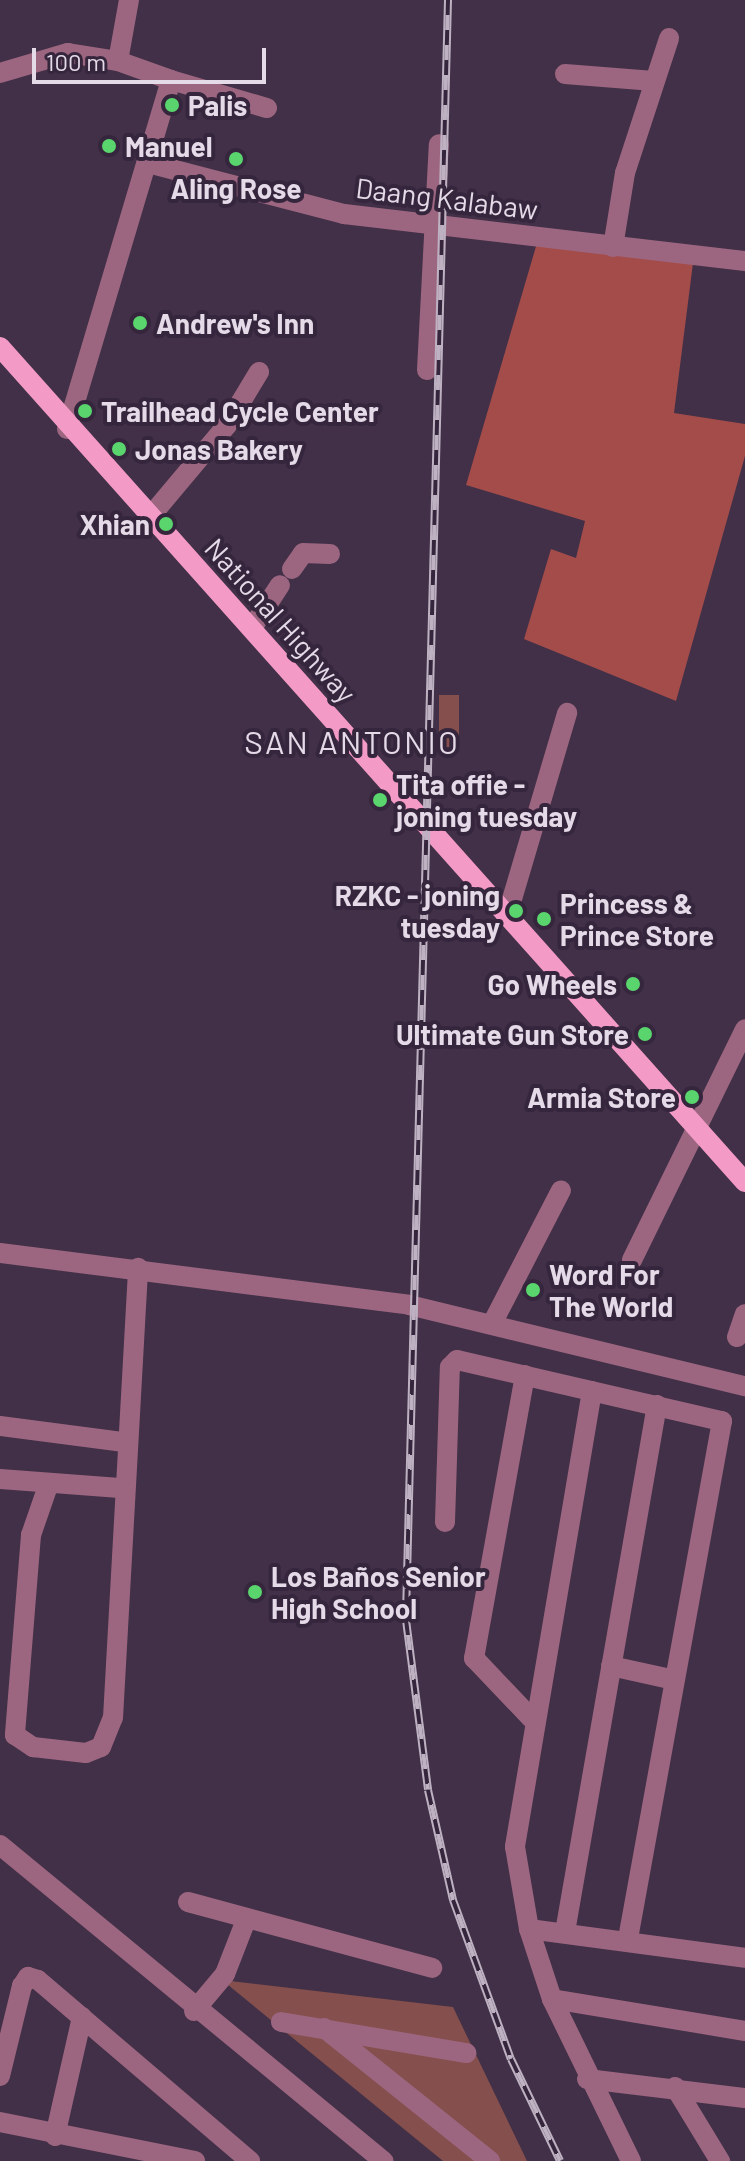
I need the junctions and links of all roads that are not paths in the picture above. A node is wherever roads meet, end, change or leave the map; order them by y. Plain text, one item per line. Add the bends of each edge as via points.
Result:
1 (129, 0) edge
2 (669, 38) dead end
3 (118, 61) junction
4 (0, 73) edge
5 (565, 74) dead end
6 (171, 80) junction
7 (654, 81) junction
8 (267, 108) dead end
9 (439, 144) dead end
10 (148, 163) junction
11 (434, 224) junction
12 (613, 247) junction
13 (745, 261) edge
14 (2, 356) edge
15 (427, 370) dead end
16 (259, 372) dead end
17 (67, 429) junction
18 (149, 518) junction
19 (330, 554) dead end
20 (252, 628) junction
21 (567, 713) dead end
22 (507, 916) junction
23 (745, 1029) edge
24 (695, 1127) junction
25 (745, 1182) edge
26 (561, 1190) dead end
27 (0, 1253) edge
28 (632, 1260) dead end
29 (138, 1268) junction
30 (745, 1314) edge
31 (493, 1322) junction
32 (737, 1337) dead end
33 (525, 1375) junction
34 (745, 1386) edge
35 (592, 1391) junction
36 (657, 1405) junction
37 (0, 1426) edge
38 (124, 1442) junction
39 (0, 1479) edge
40 (49, 1483) junction
41 (120, 1488) junction
42 (445, 1522) dead end
43 (611, 1666) junction
44 (670, 1679) junction
45 (531, 1718) junction
46 (0, 1845) edge
47 (188, 1902) dead end
48 (246, 1920) junction
49 (529, 1929) junction
50 (565, 1932) junction
51 (628, 1939) junction
52 (745, 1958) edge
53 (432, 1968) dead end
54 (552, 1999) junction
55 (194, 2011) junction
56 (82, 2017) junction
57 (281, 2022) dead end
58 (324, 2028) junction
59 (745, 2031) edge
60 (466, 2053) dead end
61 (0, 2076) edge
62 (587, 2079) junction
63 (675, 2087) junction
64 (745, 2098) edge
65 (0, 2122) edge
66 (55, 2136) junction
67 (133, 2154) edge
68 (195, 2161) edge
69 (250, 2161) edge
70 (384, 2161) edge
71 (490, 2161) edge
72 (631, 2161) edge
73 (720, 2161) edge

1 - 3 street
2 - 7 street
3 - 4 street via 68,53
3 - 6 street
5 - 7 street
6 - 8 street
6 - 10 street
7 - 12 street via 625,173
9 - 11 street
10 - 11 street, Daang Kalabaw via 344,214
10 - 17 street
11 - 12 street, Daang Kalabaw
11 - 15 street
12 - 13 street, Daang Kalabaw
14 - 17 main road, National Highway
16 - 18 street via 227,425
17 - 18 main road, National Highway
18 - 20 main road, National Highway
19 - 20 street via 303,553
20 - 22 main road, National Highway
21 - 22 street
22 - 24 main road, National Highway
23 - 24 street
24 - 25 main road, National Highway
24 - 28 street
26 - 31 street
27 - 29 street
29 - 31 street
29 - 38 street
30 - 32 street
31 - 34 street
33 - 35 street
33 - 42 street via 457,1360 450,1367
33 - 45 street via 474,1658
35 - 36 street
35 - 45 street
36 - 43 street
36 - 44 street via 722,1421
37 - 38 street
38 - 41 street
39 - 40 street
40 - 41 street
40 - 41 street via 31,1535 15,1735 21,1744 62,1753 101,1747 113,1718
43 - 44 street
43 - 50 street
44 - 51 street
45 - 49 street via 515,1847
46 - 55 street
47 - 48 street
48 - 53 street
48 - 55 street via 225,1974
49 - 50 street
49 - 54 street
50 - 51 street
51 - 52 street
54 - 59 street
54 - 62 street
55 - 70 street
56 - 61 street via 28,1977
56 - 66 street
56 - 69 street
57 - 58 street
58 - 60 street
58 - 71 street
62 - 63 street
62 - 72 street
63 - 64 street
63 - 73 street
65 - 66 street
66 - 67 street
67 - 68 street

